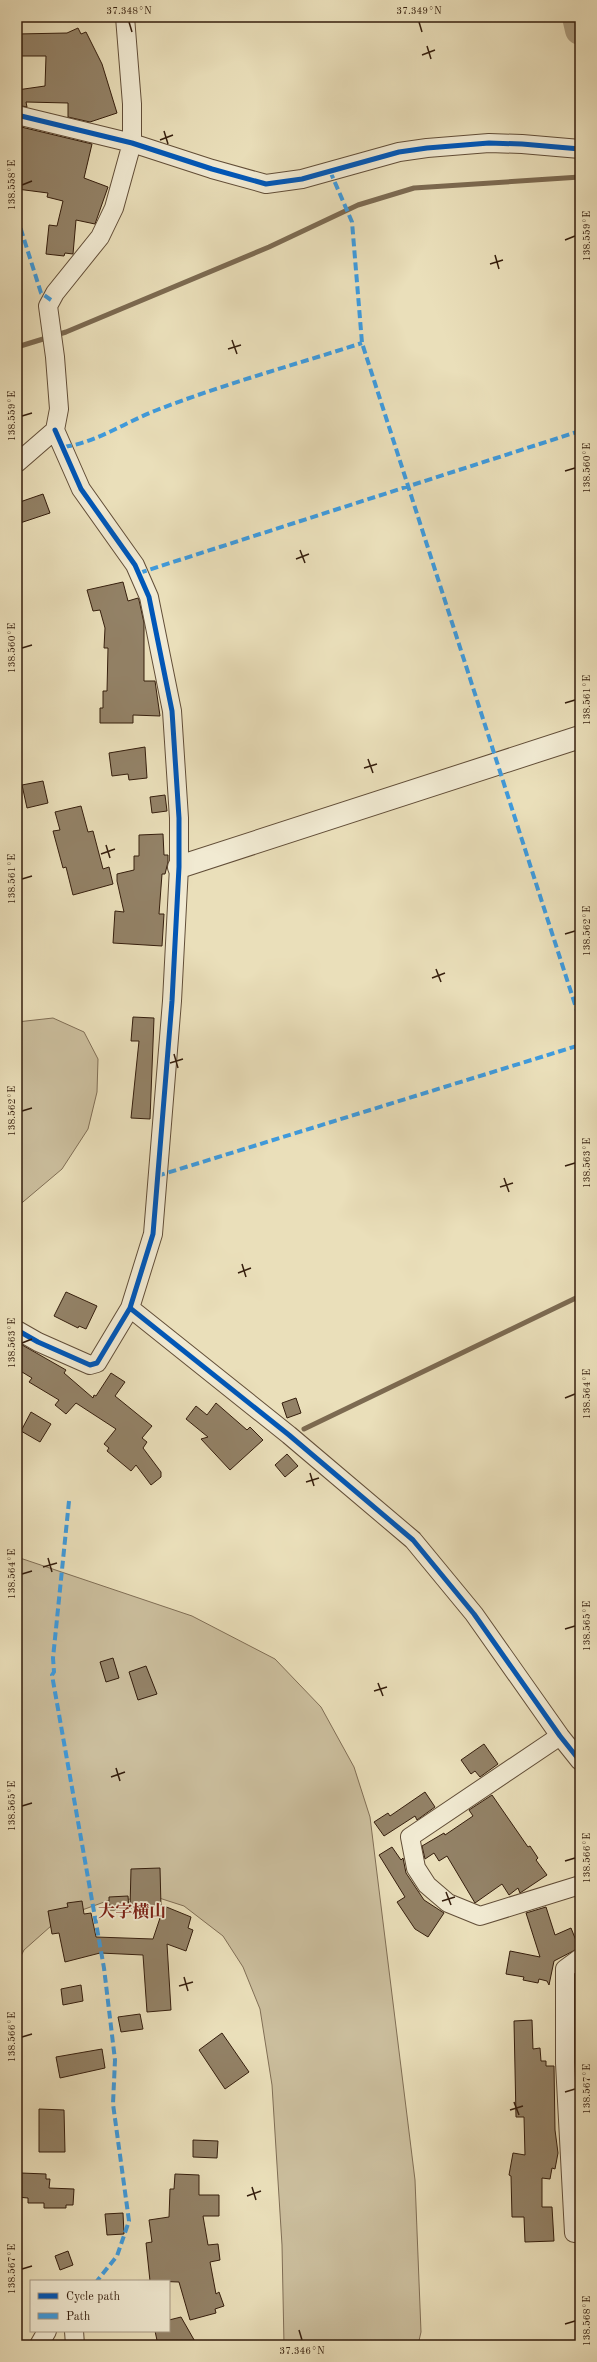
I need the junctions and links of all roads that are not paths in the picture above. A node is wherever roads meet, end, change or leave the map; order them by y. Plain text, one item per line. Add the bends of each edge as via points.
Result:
1 (125, 17) edge
2 (17, 115) edge
3 (132, 143) junction
4 (580, 149) edge
5 (55, 430) junction
6 (17, 463) edge
7 (580, 737) edge
8 (179, 867) junction
9 (130, 1308) junction
10 (17, 1330) edge
11 (560, 1736) junction
12 (580, 1761) edge
13 (580, 1885) edge
14 (580, 1958) edge
15 (573, 2085) edge
16 (580, 2233) edge
17 (46, 2332) edge
18 (74, 2332) edge
19 (39, 2345) edge
20 (75, 2345) edge

1 - 3 street via 132,104
2 - 3 street
3 - 4 street via 266,184 302,179 399,152 428,148 496,143
3 - 5 street via 114,208 100,237 55,293 48,306 59,410
5 - 6 street
5 - 8 street via 81,489 134,565 150,597 172,711
7 - 8 street
8 - 9 street via 172,1001 153,1234
9 - 10 street via 97,1363 90,1365 45,1346
9 - 11 street via 295,1440 413,1540 474,1614
11 - 12 street
11 - 13 street via 410,1837 416,1868 427,1885 448,1903 480,1916
14 - 15 street via 565,1969
15 - 16 street via 574,2233
17 - 19 street
18 - 20 street

